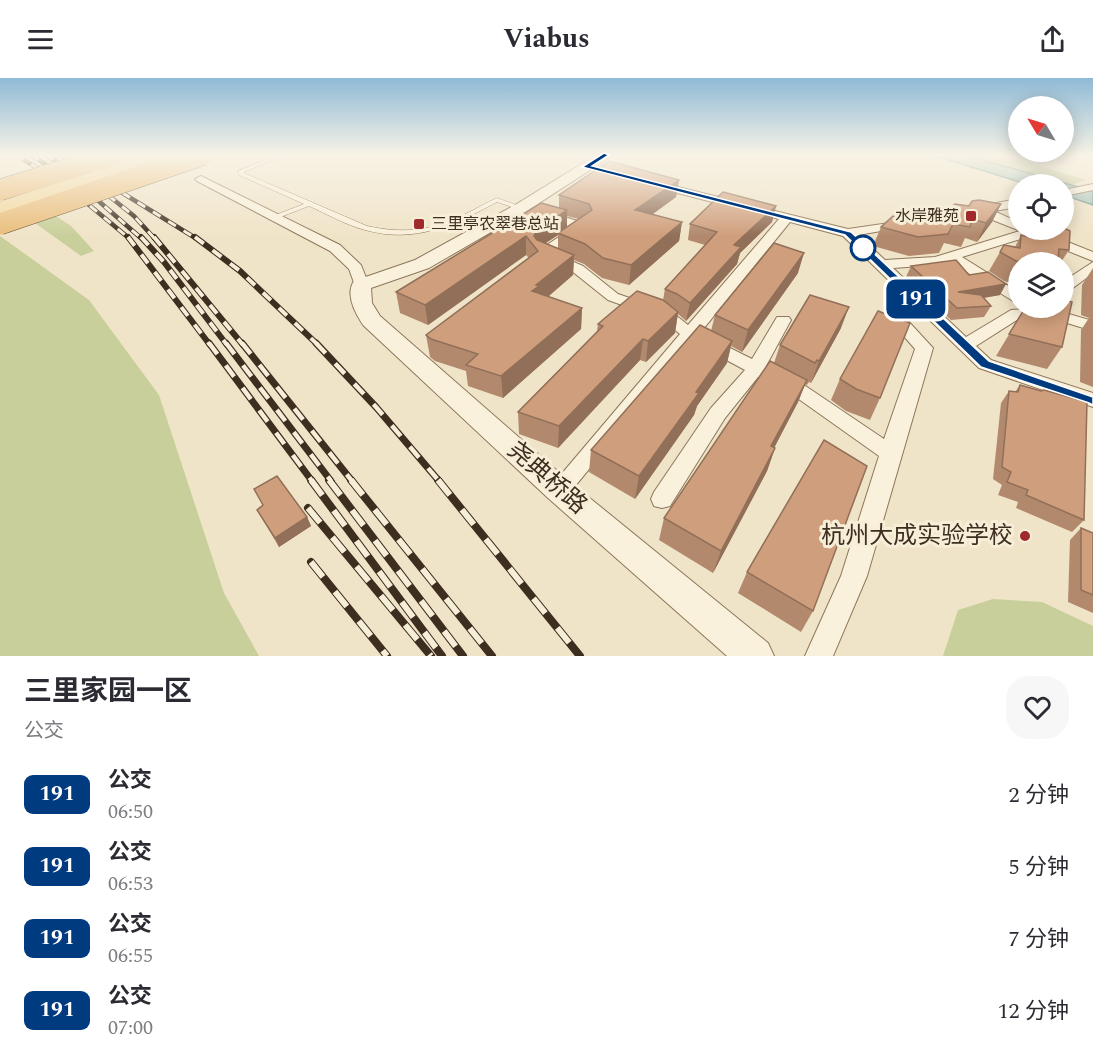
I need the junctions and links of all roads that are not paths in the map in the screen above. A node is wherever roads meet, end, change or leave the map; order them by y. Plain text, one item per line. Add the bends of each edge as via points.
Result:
1 (26, 182) edge
2 (63, 182) edge
3 (91, 182) edge
4 (123, 182) edge
5 (207, 182) edge
6 (259, 182) edge
7 (562, 182) edge
8 (646, 182) edge
9 (1091, 188) edge
10 (0, 190) edge
11 (1074, 191) edge
12 (0, 202) edge
13 (309, 204) junction
14 (1008, 205) edge
15 (521, 208) junction
16 (980, 210) junction
17 (0, 212) edge
18 (964, 213) edge
19 (275, 217) junction
20 (787, 218) junction
21 (916, 221) edge
22 (1008, 222) edge
23 (0, 224) edge
24 (848, 234) junction
25 (1008, 236) edge
26 (1053, 240) edge
27 (952, 256) junction
28 (1093, 256) edge
29 (881, 265) junction
30 (1093, 266) edge
31 (1074, 280) edge
32 (361, 285) junction
33 (1008, 292) edge
34 (1009, 318) edge
35 (1066, 318) edge
36 (783, 320) dead end
37 (903, 326) edge
38 (1093, 326) edge
39 (690, 334) junction
40 (964, 345) junction
41 (756, 368) junction
42 (1093, 400) edge
43 (890, 453) junction
44 (558, 490) junction
45 (662, 500) dead end
46 (754, 656) edge
47 (819, 656) edge

1 - 10 highway, bridge
2 - 12 main road
3 - 17 main road, bridge
4 - 23 highway, bridge
5 - 19 street
6 - 13 lane
7 - 15 street
8 - 20 street
9 - 11 street
13 - 15 lane via 365,228 401,234 443,227 497,200
13 - 19 lane
14 - 16 street
15 - 32 street via 422,264
15 - 39 street via 582,226 543,254 578,269 613,297 667,316
16 - 18 street
16 - 22 street
19 - 32 street via 335,248 350,260 361,277
20 - 24 street
20 - 39 street
21 - 24 street
24 - 29 street
25 - 27 street
26 - 28 street
27 - 29 street
27 - 33 street
29 - 40 street
30 - 31 street
32 - 44 street, 尧典桥路 via 362,303 371,320
34 - 40 street
35 - 38 street
36 - 41 street
37 - 43 street via 924,348
39 - 41 street
39 - 44 street
40 - 42 street via 985,364
41 - 43 street via 800,391
41 - 45 street via 718,413
43 - 47 street via 854,576
44 - 46 street, 尧典桥路

